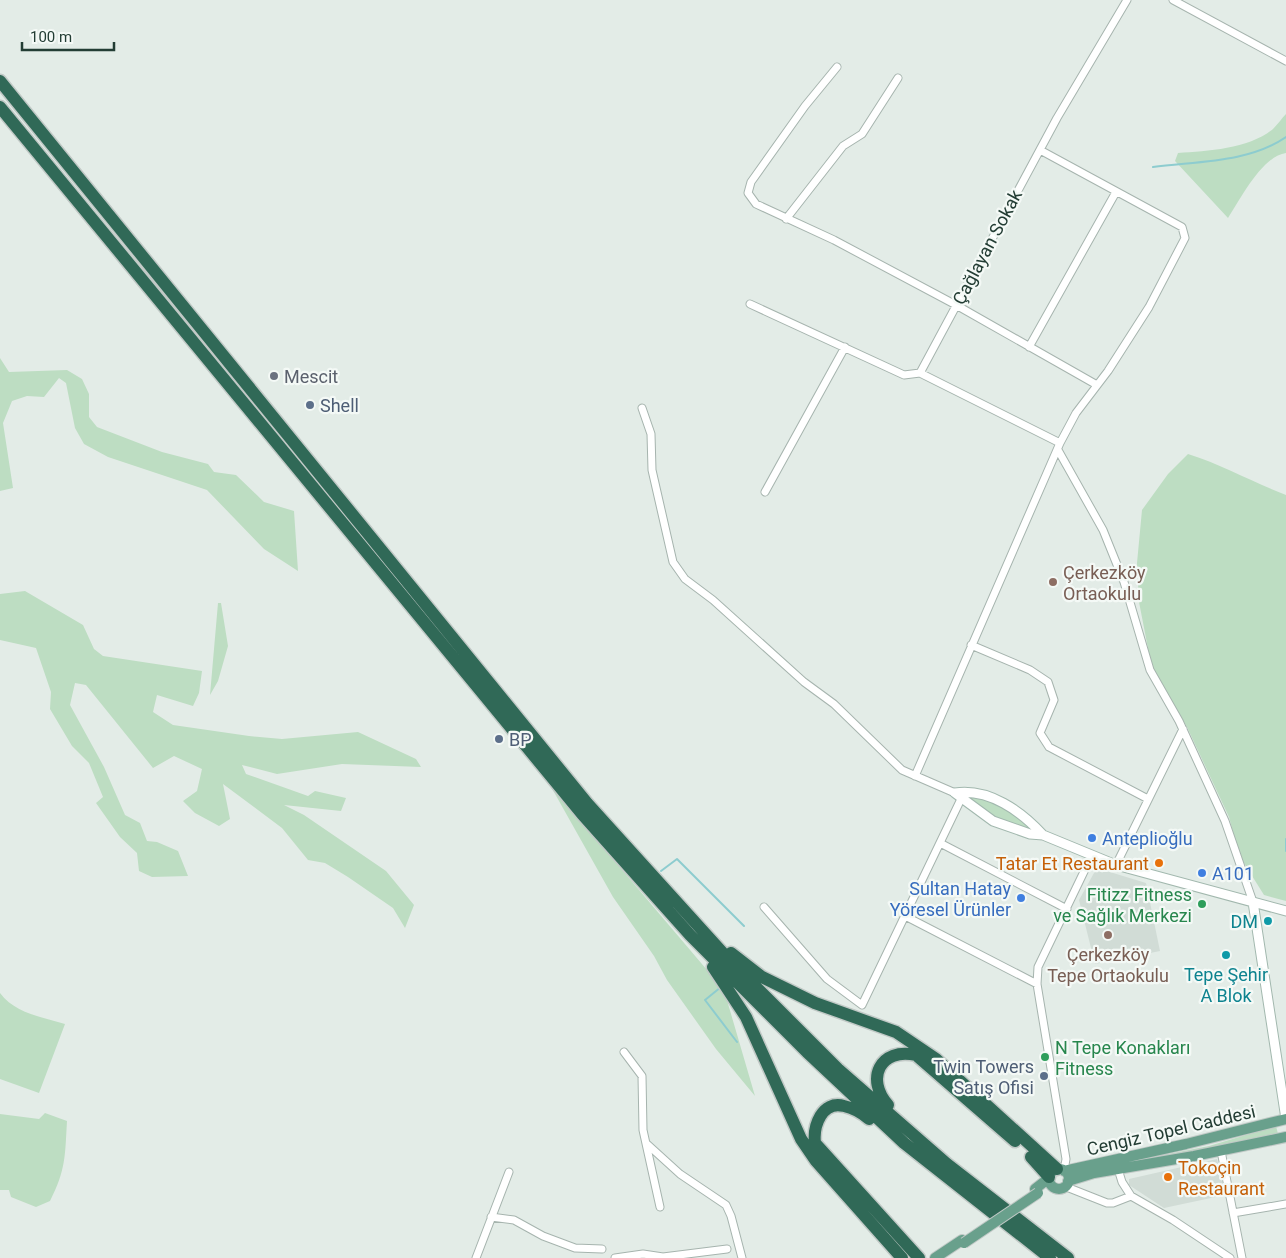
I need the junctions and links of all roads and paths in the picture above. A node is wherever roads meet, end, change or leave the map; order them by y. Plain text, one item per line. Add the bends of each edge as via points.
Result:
1 (1127, 0) edge
2 (1173, 0) edge
3 (1286, 61) edge
4 (838, 67) dead end
5 (898, 78) dead end
6 (0, 81) edge
7 (0, 107) edge
8 (1040, 150) junction
9 (1116, 192) junction
10 (786, 219) junction
11 (750, 304) dead end
12 (956, 305) junction
13 (1029, 347) junction
14 (845, 348) junction
15 (920, 373) junction
16 (1097, 385) junction
17 (642, 408) dead end
18 (1059, 446) junction
19 (765, 492) dead end
20 (971, 644) junction
21 (1183, 729) junction
22 (915, 776) junction
23 (958, 796) junction
24 (1148, 799) junction
25 (1043, 835) junction
26 (940, 843) junction
27 (1092, 855) junction
28 (1116, 865) junction
29 (1253, 902) junction
30 (764, 907) dead end
31 (1067, 909) junction
32 (1286, 911) edge
33 (905, 916) junction
34 (695, 931) junction
35 (1037, 984) junction
36 (624, 1052) dead end
37 (1284, 1119) edge
38 (1286, 1137) edge
39 (908, 1138) junction
40 (647, 1144) junction
41 (1221, 1150) junction
42 (1118, 1169) junction
43 (509, 1172) dead end
44 (1058, 1179) junction
45 (1131, 1196) junction
46 (1286, 1204) edge
47 (660, 1207) dead end
48 (1234, 1214) junction
49 (491, 1217) junction
50 (963, 1241) junction
51 (602, 1249) dead end
52 (727, 1249) dead end
53 (476, 1258) edge
54 (614, 1258) edge
55 (663, 1258) edge
56 (742, 1258) edge
57 (902, 1258) edge
58 (919, 1258) edge
59 (935, 1258) edge
60 (943, 1258) edge
61 (1050, 1258) edge
62 (1068, 1258) edge
63 (1230, 1258) edge
64 (1242, 1258) edge

1 - 8 street, Çağlayan Sokak
2 - 3 street
4 - 10 street via 805,106 751,182 748,193 756,204
5 - 10 street via 862,134 843,146
6 - 34 highway via 587,803
7 - 34 highway via 582,814
8 - 9 street
8 - 12 street, Çağlayan Sokak
9 - 13 street
9 - 16 street via 1182,227 1185,238 1148,307
10 - 12 street via 834,240
11 - 14 street
12 - 13 street
12 - 15 street, Çağlayan Sokak
13 - 16 street
14 - 15 street via 904,375
14 - 19 street
15 - 18 street via 1047,435
16 - 18 street via 1076,413
17 - 22 street via 651,434 652,470 673,562 685,579 834,704 902,770
18 - 20 street via 1022,522
18 - 21 street via 1102,530 1124,582 1150,670
20 - 22 street
20 - 24 street via 1030,670 1048,682 1054,700 1040,732 1048,748
21 - 24 street
21 - 29 street via 1225,821
22 - 23 street
23 - 25 street via 993,821 1030,834
23 - 25 street via 962,792 998,799
23 - 26 street
24 - 28 street
25 - 27 street
26 - 31 street
26 - 33 street
27 - 28 street
27 - 31 street
28 - 29 street
29 - 32 street
29 - 37 street
30 - 33 street via 827,979 862,1005
31 - 35 street via 1038,967
33 - 35 street
34 - 39 highway via 806,1052
34 - 44 highway via 762,977 815,1003 896,1032 936,1059
34 - 57 highway via 746,1017 801,1139 816,1161
35 - 44 street via 1066,1159
36 - 40 street via 642,1076 643,1130
37 - 38 main road via 1280,1129
37 - 44 main road, Cengiz Topel Caddesi
38 - 41 main road
39 - 44 highway via 876,1086 877,1074 883,1063 898,1054 916,1055 925,1061
39 - 58 highway via 843,1105 832,1106 824,1112 816,1120 814,1132 815,1143 822,1152
39 - 61 highway
39 - 62 highway via 947,1164
40 - 47 street
40 - 56 street via 680,1174 726,1205
41 - 42 main road
41 - 48 street
42 - 44 main road
42 - 45 street
43 - 49 street
44 - 45 street via 1107,1203
44 - 50 main road, bridge
45 - 63 street
46 - 48 street
48 - 64 street
49 - 51 street via 514,1220 575,1248
49 - 53 street
50 - 59 main road
50 - 60 main road
52 - 55 street
54 - 55 street via 643,1254

